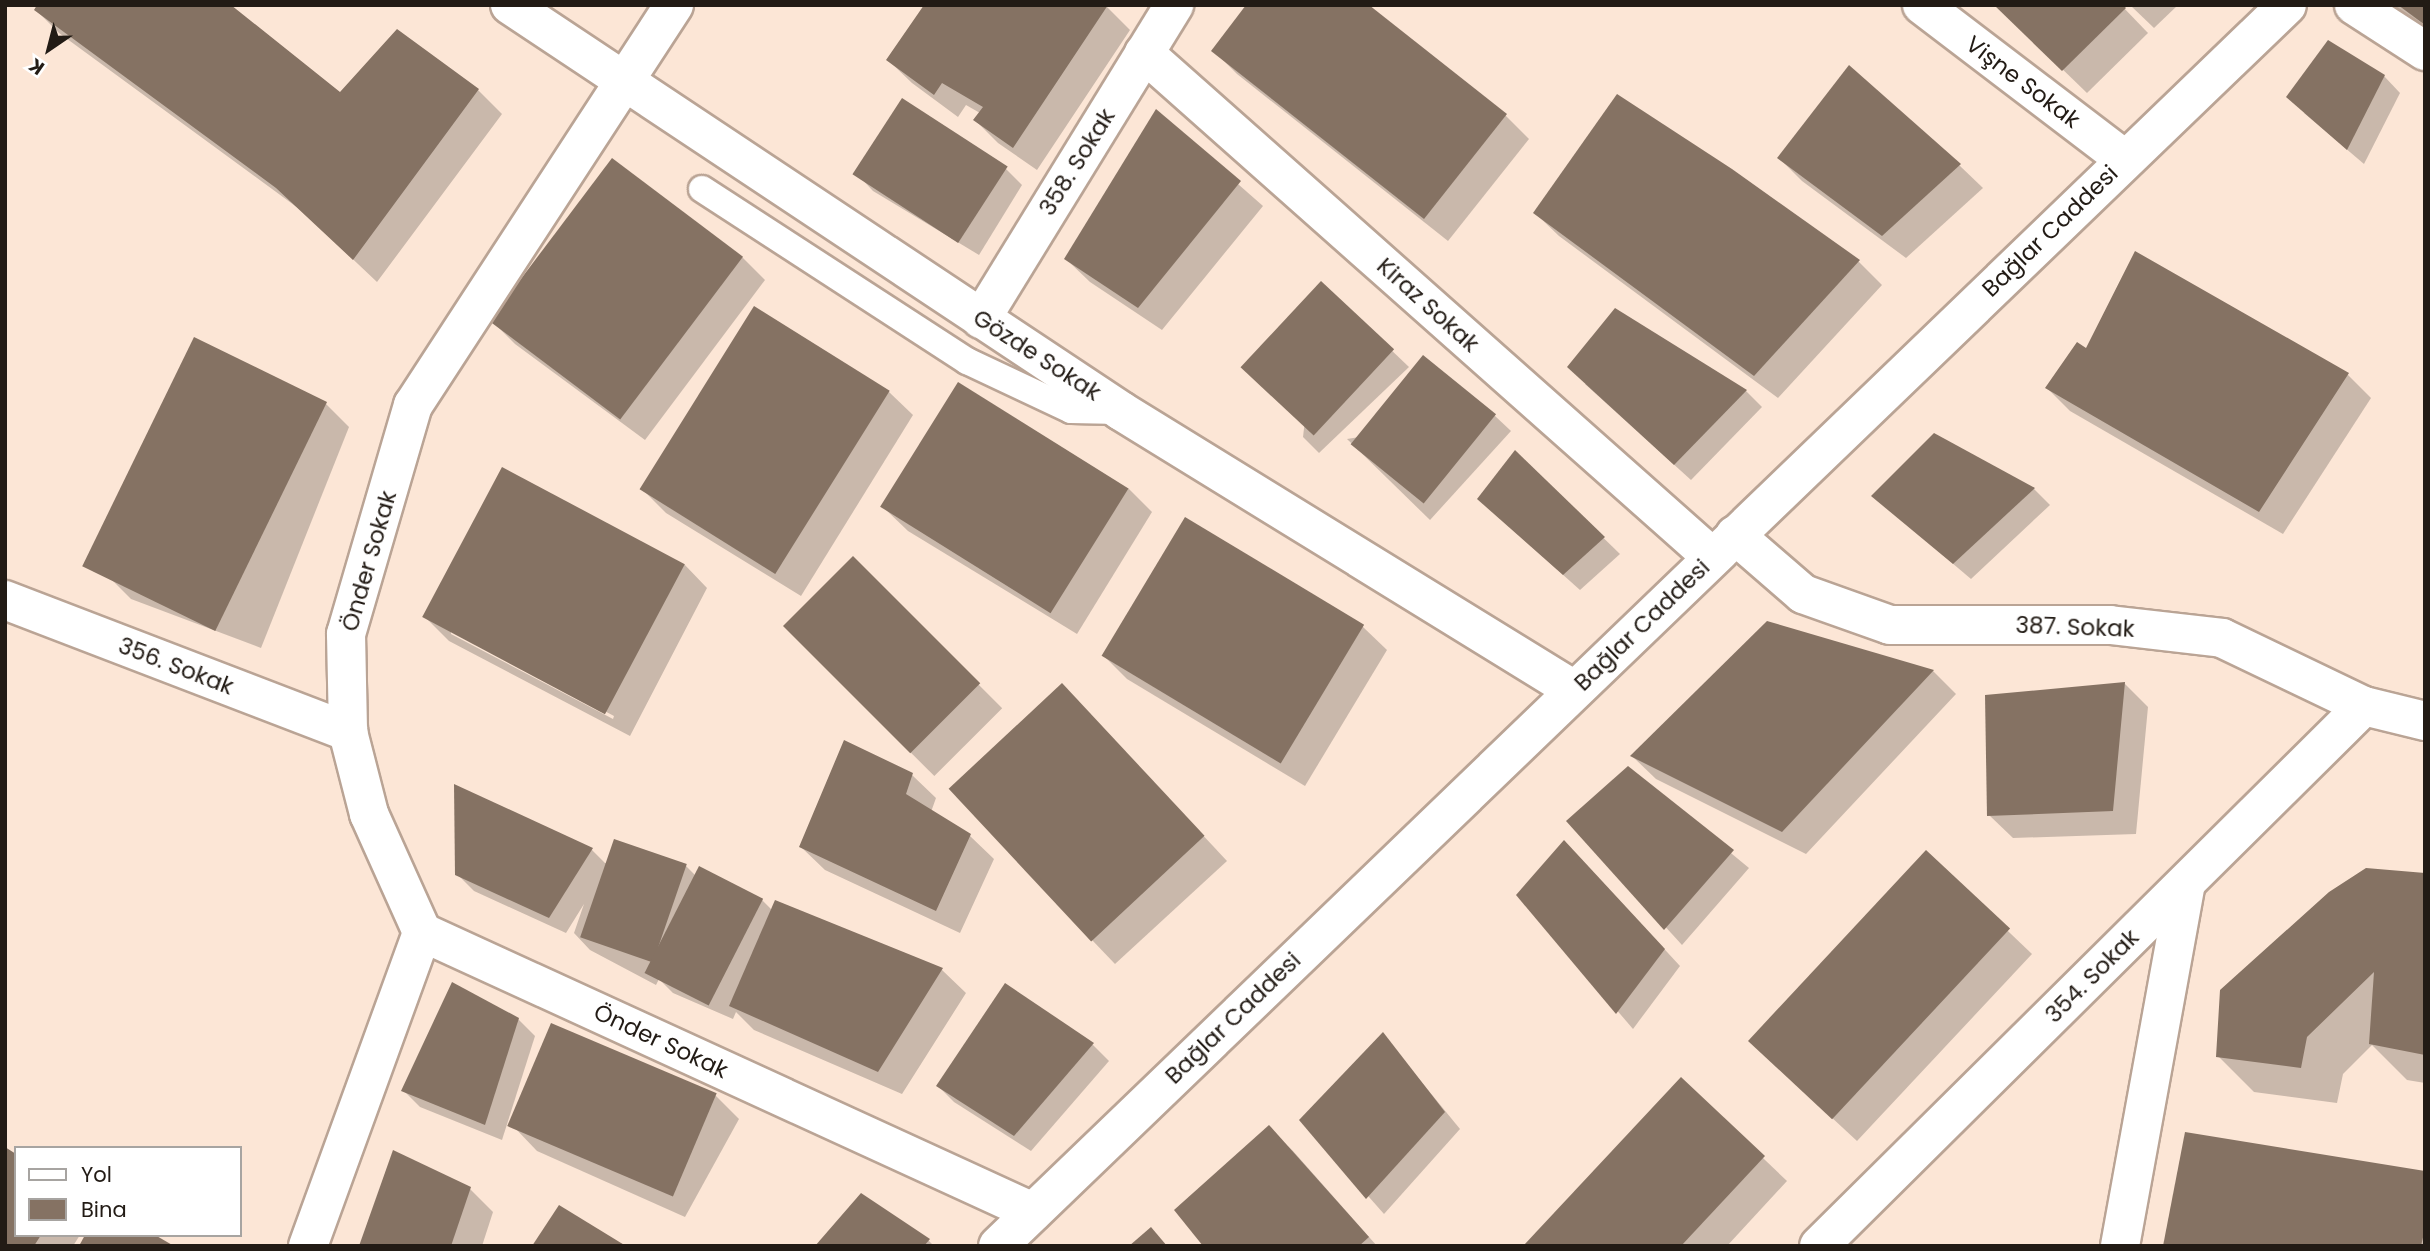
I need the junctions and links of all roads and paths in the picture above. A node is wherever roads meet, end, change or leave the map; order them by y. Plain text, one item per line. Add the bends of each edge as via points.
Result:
1 (510, 5) edge
2 (674, 5) edge
3 (1174, 5) edge
4 (1922, 5) edge
5 (2287, 5) edge
6 (2354, 5) edge
7 (2425, 51) edge
8 (1144, 53) junction
9 (623, 79) junction
10 (2124, 159) junction
11 (702, 189) dead end
12 (981, 319) junction
13 (1121, 411) junction
14 (1723, 546) junction
15 (5, 600) edge
16 (1574, 690) junction
17 (2364, 706) junction
18 (2425, 721) edge
19 (348, 732) junction
20 (2186, 884) junction
21 (422, 932) junction
22 (1033, 1212) junction
23 (308, 1246) edge
24 (998, 1246) edge
25 (1819, 1246) edge
26 (2120, 1246) edge

1 - 9 street, Gözde Sokak
2 - 9 street, Önder Sokak
3 - 8 street, 358. Sokak
4 - 10 street, Vişne Sokak
5 - 10 street, Bağlar Caddesi
6 - 7 street
8 - 12 street, 358. Sokak
8 - 14 street, Kiraz Sokak
9 - 12 street, Gözde Sokak
9 - 19 street, Önder Sokak via 413,405 346,634
10 - 14 street, Bağlar Caddesi
11 - 13 lane via 967,361 1072,410
12 - 13 street, Gözde Sokak
13 - 16 street, Gözde Sokak
14 - 16 street, Bağlar Caddesi
14 - 17 street, 387. Sokak via 1803,594 1890,625 2110,625 2222,638
15 - 19 street, 356. Sokak
16 - 22 street, Bağlar Caddesi
17 - 18 street, 387. Sokak
17 - 20 street, 354. Sokak
19 - 21 street, Önder Sokak via 369,814
20 - 25 street, 354. Sokak
20 - 26 street
21 - 22 street, Önder Sokak
21 - 23 street
22 - 24 street, Bağlar Caddesi

